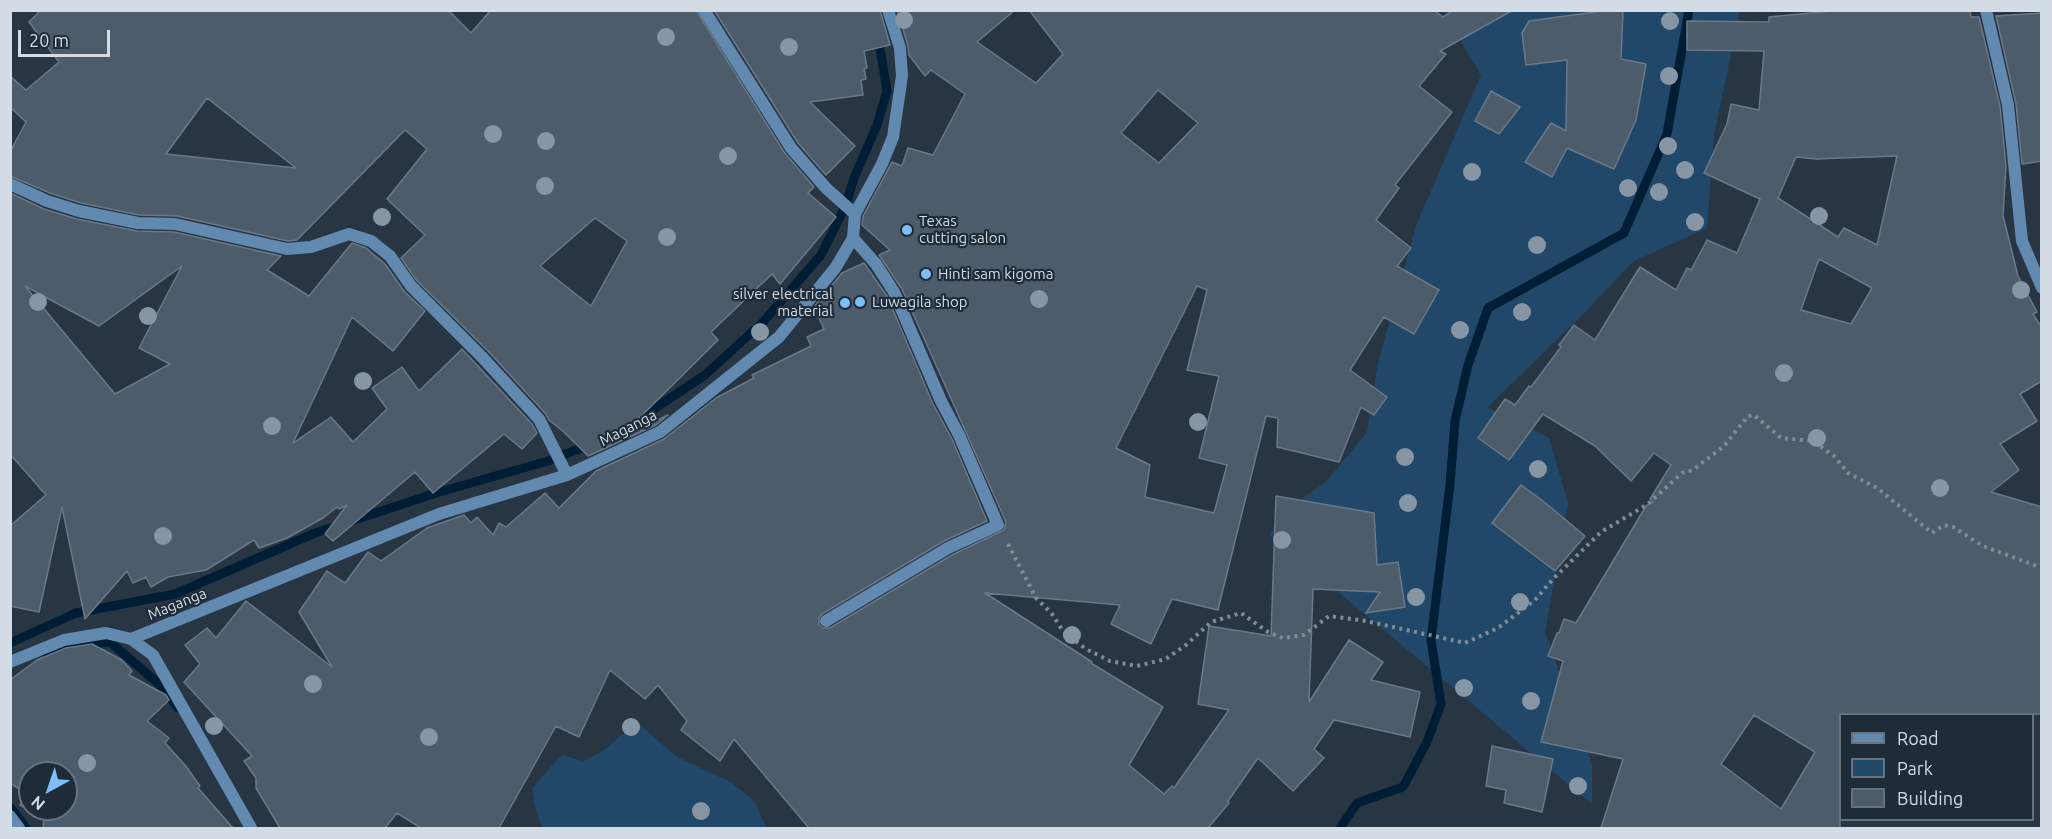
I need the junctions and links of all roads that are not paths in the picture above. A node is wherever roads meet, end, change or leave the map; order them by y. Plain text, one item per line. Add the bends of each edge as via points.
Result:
1 (704, 10) edge
2 (888, 10) edge
3 (1986, 10) edge
4 (10, 184) edge
5 (855, 214) junction
6 (853, 238) junction
7 (2042, 288) edge
8 (567, 475) junction
9 (826, 621) dead end
10 (131, 639) junction
11 (10, 662) edge
12 (10, 816) edge
13 (19, 828) edge
14 (251, 828) edge

1 - 5 street via 791,148
2 - 5 street, Maganga via 900,48 902,76 894,136
3 - 7 street via 2008,105 2022,242
4 - 8 street via 79,211 138,223 175,224 287,249 311,247 349,234 371,241 390,256 411,286 539,419
5 - 6 street, Maganga
6 - 8 street, Maganga via 836,267 779,337 660,432
6 - 9 street via 894,292 998,525 948,548
8 - 10 street, Maganga via 439,514
10 - 11 street via 106,633 64,640
10 - 14 street via 153,655
12 - 13 street

